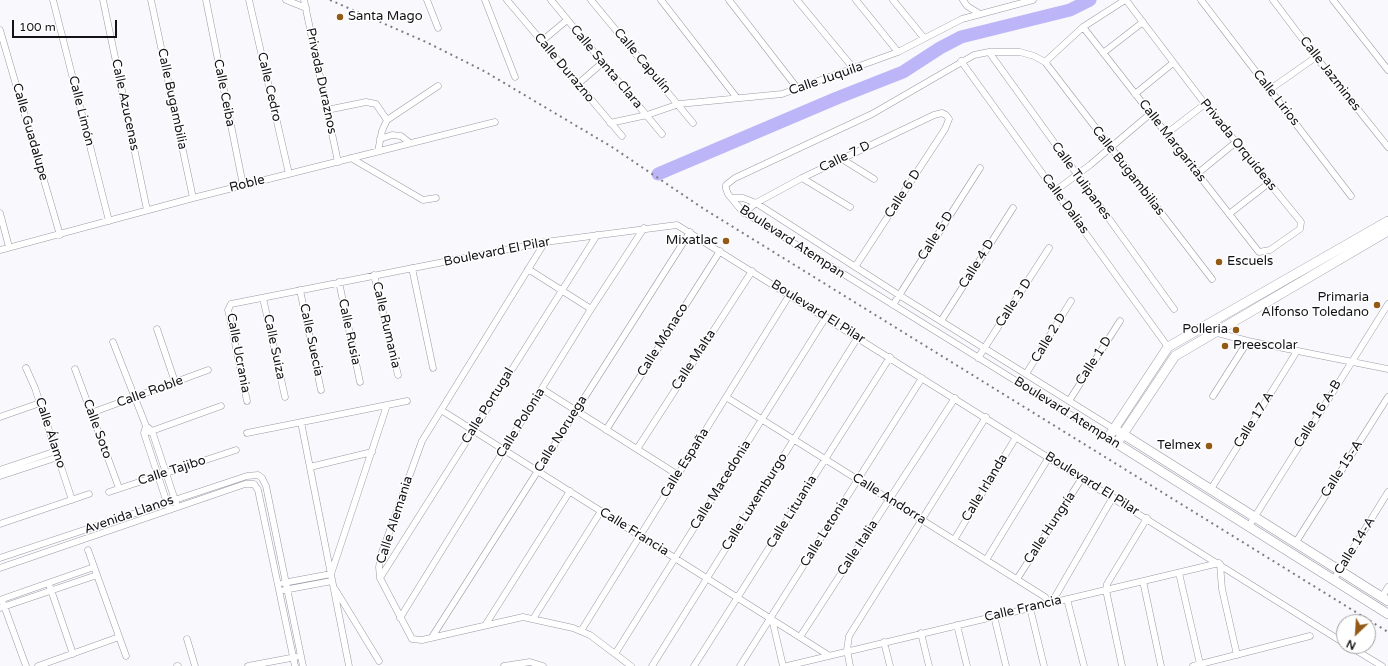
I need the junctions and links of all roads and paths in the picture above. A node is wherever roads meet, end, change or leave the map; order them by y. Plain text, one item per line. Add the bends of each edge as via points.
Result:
1 (53, 0) edge
2 (104, 0) edge
3 (151, 0) edge
4 (206, 0) edge
5 (250, 0) edge
6 (286, 0) edge
7 (304, 0) edge
8 (427, 0) edge
9 (485, 0) edge
10 (507, 0) edge
11 (551, 0) edge
12 (590, 0) edge
13 (661, 0) edge
14 (729, 0) edge
15 (797, 0) edge
16 (856, 0) edge
17 (893, 0) edge
18 (962, 0) edge
19 (1125, 0) edge
20 (1201, 0) edge
21 (1273, 0) edge
22 (1333, 0) edge
23 (1028, 1) edge
24 (967, 6) junction
25 (306, 8) junction
26 (980, 14) junction
27 (962, 18) junction
28 (567, 20) junction
29 (1143, 22) junction
30 (1083, 27) junction
31 (438, 28) dead end
32 (0, 30) edge
33 (924, 38) junction
34 (542, 41) junction
35 (898, 52) junction
36 (989, 52) junction
37 (1103, 53) junction
38 (1316, 57) junction
39 (961, 61) junction
40 (1046, 62) junction
41 (602, 63) junction
42 (1174, 63) junction
43 (854, 69) junction
44 (1388, 70) edge
45 (515, 77) dead end
46 (578, 84) junction
47 (438, 86) dead end
48 (798, 89) junction
49 (1269, 90) junction
50 (1136, 94) junction
51 (737, 98) junction
52 (679, 104) junction
53 (1205, 104) junction
54 (327, 110) junction
55 (1150, 114) junction
56 (647, 115) junction
57 (949, 119) joint
58 (387, 120) junction
59 (495, 122) dead end
60 (610, 123) junction
61 (693, 123) dead end
62 (662, 134) dead end
63 (1166, 134) junction
64 (622, 136) dead end
65 (380, 139) junction
66 (1236, 142) junction
67 (410, 143) junction
68 (1388, 147) edge
69 (1110, 148) junction
70 (378, 152) junction
71 (351, 158) junction
72 (842, 159) junction
73 (338, 162) junction
74 (980, 168) dead end
75 (289, 174) junction
76 (1197, 174) junction
77 (1076, 175) junction
78 (802, 178) junction
79 (874, 178) dead end
80 (1269, 183) junction
81 (243, 185) junction
82 (1055, 191) junction
83 (1351, 196) dead end
84 (193, 198) junction
85 (436, 198) dead end
86 (733, 198) junction
87 (756, 203) junction
88 (850, 207) dead end
89 (1013, 208) dead end
90 (147, 210) junction
91 (0, 213) edge
92 (744, 213) junction
93 (1229, 214) junction
94 (109, 221) junction
95 (1388, 221) edge
96 (644, 228) junction
97 (1388, 231) edge
98 (690, 232) junction
99 (60, 235) junction
100 (597, 235) junction
101 (545, 242) junction
102 (10, 248) junction
103 (1049, 248) dead end
104 (0, 250) edge
105 (720, 251) junction
106 (1263, 252) joint
107 (855, 267) junction
108 (412, 268) junction
109 (528, 270) junction
110 (752, 271) junction
111 (374, 275) junction
112 (1212, 279) dead end
113 (339, 282) junction
114 (300, 290) junction
115 (562, 290) junction
116 (790, 294) junction
117 (899, 295) junction
118 (263, 298) junction
119 (1071, 301) dead end
120 (1388, 304) edge
121 (892, 305) junction
122 (229, 306) joint
123 (1174, 308) dead end
124 (591, 309) junction
125 (826, 317) junction
126 (941, 321) junction
127 (1120, 321) dead end
128 (157, 329) dead end
129 (1202, 329) junction
130 (1214, 333) junction
131 (858, 337) junction
132 (1248, 341) junction
133 (113, 342) dead end
134 (1168, 347) junction
135 (984, 349) junction
136 (1297, 351) junction
137 (890, 357) junction
138 (978, 358) junction
139 (1351, 362) junction
140 (26, 368) dead end
141 (433, 368) dead end
142 (75, 369) dead end
143 (208, 370) dead end
144 (1388, 370) edge
145 (1026, 374) junction
146 (398, 375) dead end
147 (922, 378) junction
148 (175, 382) junction
149 (360, 382) dead end
150 (542, 389) junction
151 (321, 390) dead end
152 (1213, 396) dead end
153 (285, 397) dead end
154 (726, 397) junction
155 (1388, 397) edge
156 (134, 398) junction
157 (955, 398) junction
158 (247, 401) dead end
159 (407, 401) dead end
160 (1069, 401) junction
161 (40, 403) junction
162 (387, 405) junction
163 (221, 406) dead end
164 (441, 410) junction
165 (576, 411) junction
166 (91, 413) junction
167 (0, 417) edge
168 (986, 417) junction
169 (762, 420) junction
170 (301, 422) junction
171 (146, 426) junction
172 (1114, 429) junction
173 (473, 430) junction
174 (606, 430) junction
175 (152, 431) junction
176 (144, 433) junction
177 (247, 433) dead end
178 (1123, 434) junction
179 (1016, 436) junction
180 (1108, 438) junction
181 (794, 440) junction
182 (1117, 443) junction
183 (637, 449) junction
184 (236, 450) dead end
185 (504, 450) junction
186 (372, 452) junction
187 (57, 454) junction
188 (1049, 457) junction
189 (826, 459) junction
190 (310, 467) junction
191 (0, 470) edge
192 (538, 471) junction
193 (166, 472) junction
194 (258, 475) junction
195 (678, 475) junction
196 (0, 476) edge
197 (159, 476) junction
198 (1082, 478) junction
199 (858, 480) junction
200 (254, 484) junction
201 (119, 488) junction
202 (1211, 489) junction
203 (570, 491) junction
204 (109, 492) dead end
205 (1388, 492) edge
206 (90, 494) dead end
207 (1113, 497) junction
208 (889, 499) junction
209 (72, 500) junction
210 (175, 500) junction
211 (167, 502) junction
212 (178, 508) junction
213 (170, 511) junction
214 (601, 511) junction
215 (1255, 516) junction
216 (1147, 518) junction
217 (921, 519) junction
218 (0, 524) edge
219 (1249, 526) junction
220 (640, 536) junction
221 (954, 540) junction
222 (1296, 542) junction
223 (88, 550) dead end
224 (0, 558) edge
225 (675, 558) junction
226 (986, 560) junction
227 (1220, 564) junction
228 (94, 567) junction
229 (0, 568) edge
230 (1339, 570) junction
231 (1179, 573) junction
232 (97, 575) junction
233 (380, 578) junction
234 (707, 578) junction
235 (1017, 579) junction
236 (1334, 579) junction
237 (332, 580) junction
238 (1143, 581) junction
239 (48, 583) junction
240 (287, 586) junction
241 (1388, 587) edge
242 (278, 588) junction
243 (1106, 590) junction
244 (51, 591) junction
245 (737, 598) junction
246 (1067, 599) junction
247 (1385, 599) edge
248 (1, 600) edge
249 (1051, 603) junction
250 (2, 608) edge
251 (1030, 608) junction
252 (1388, 614) edge
253 (994, 616) junction
254 (400, 618) junction
255 (533, 619) junction
256 (771, 619) junction
257 (486, 624) junction
258 (957, 625) junction
259 (581, 631) junction
260 (921, 633) junction
261 (1310, 636) dead end
262 (432, 637) junction
263 (800, 637) junction
264 (119, 638) junction
265 (1336, 638) edge
266 (187, 639) dead end
267 (884, 642) junction
268 (847, 650) junction
269 (73, 654) junction
270 (615, 654) junction
271 (1362, 654) edge
272 (301, 655) junction
273 (828, 655) junction
274 (1237, 655) junction
275 (126, 656) dead end
276 (293, 657) junction
277 (379, 661) dead end
278 (808, 663) edge
279 (1200, 664) junction
280 (26, 666) edge
281 (38, 666) edge
282 (195, 666) edge
283 (248, 666) edge
284 (294, 666) edge
285 (303, 666) edge
286 (349, 666) edge
287 (504, 666) edge
288 (543, 666) edge
289 (631, 666) edge
290 (652, 666) edge
291 (694, 666) edge
292 (740, 666) edge
293 (783, 666) edge
294 (787, 666) edge
295 (850, 666) edge
296 (890, 666) edge
297 (929, 666) edge
298 (967, 666) edge
299 (1006, 666) edge
300 (1044, 666) edge
301 (1084, 666) edge
302 (1122, 666) edge
303 (1161, 666) edge
304 (1193, 666) edge
305 (1382, 666) edge

1 - 94 street, Calle Limón
2 - 90 street, Calle Azucenas
3 - 84 street, Calle Bugambilia
4 - 81 street, Calle Ceiba
5 - 75 street, Calle Cedro
6 - 25 street
7 - 25 street, Privada Duraznos
8 - 31 street
9 - 45 street
10 - 34 street, Calle Durazno
11 - 28 street, Calle Santa Clara
12 - 52 street, Calle Capulín
13 - 51 street
14 - 48 street
15 - 43 street
16 - 35 street
17 - 33 street
18 - 24 street
19 - 29 street, Privada Orquídeas
19 - 30 street
20 - 49 street, Calle Lirios
21 - 38 street, Calle Jazmines
22 - 44 street
23 - 26 street, Calle Juquila
24 - 26 street
24 - 27 street
25 - 54 street, Privada Duraznos
26 - 27 street, Calle Juquila
27 - 33 street, Calle Juquila
28 - 34 street
28 - 41 street, Calle Santa Clara
29 - 37 street
29 - 42 street, Privada Orquídeas
30 - 37 street, Calle Margaritas
30 - 40 street
32 - 99 street, Calle Guadalupe
33 - 35 street, Calle Juquila
34 - 46 street, Calle Durazno
35 - 43 street, Calle Juquila
36 - 39 street
36 - 40 street via 1020,52
36 - 77 street, Calle Tulipanes
37 - 50 street, Calle Margaritas
38 - 49 street
38 - 68 street, Calle Jazmines
39 - 82 street, Calle Dalias
39 - 86 street via 872,114 735,178 726,185
40 - 69 street, Calle Bugambilias
41 - 46 street
41 - 56 street, Calle Santa Clara
42 - 50 street
42 - 53 street, Privada Orquídeas
43 - 48 street, Calle Juquila
46 - 60 street, Calle Durazno
47 - 58 street
48 - 51 street, Calle Juquila via 782,94
49 - 83 street, Calle Lirios
50 - 55 street, Calle Margaritas
51 - 52 street, Calle Juquila
52 - 56 street, Calle Juquila
52 - 61 street, Calle Capulín
53 - 63 street
53 - 66 street, Privada Orquídeas
54 - 58 street via 366,102 376,104
54 - 73 street, Privada Duraznos
55 - 63 street, Calle Margaritas
55 - 69 street
56 - 60 street, Calle Juquila
56 - 62 street, Calle Santa Clara
57 - 72 street, Calle 7 D via 942,113 934,115
57 - 107 street, Calle 6 D
58 - 65 street
59 - 67 street, Roble
60 - 64 street, Calle Durazno
63 - 76 street, Calle Margaritas
65 - 67 street via 401,136
65 - 70 street
66 - 76 street
66 - 80 street, Privada Orquídeas
67 - 70 street, Roble
69 - 77 street
69 - 112 street, Calle Bugambilias
70 - 71 street, Roble
71 - 73 street, Roble
71 - 85 street via 423,200
72 - 78 street, Calle 7 D
72 - 79 street
73 - 75 street, Roble
74 - 117 street, Calle 5 D
75 - 81 street, Roble
76 - 93 street, Calle Margaritas
77 - 82 street
77 - 123 street, Calle Tulipanes
78 - 87 street, Calle 7 D
78 - 88 street
80 - 93 street
80 - 106 street, Privada Orquídeas via 1301,222 1301,227 1270,250
81 - 84 street, Roble
82 - 134 street, Calle Dalias
84 - 90 street, Roble
86 - 87 street, Boulevard Atempan via 743,198
86 - 92 street, Boulevard Atempan via 734,204
87 - 92 street, Calle 7 D
87 - 107 street, Boulevard Atempan
89 - 126 street, Calle 4 D
90 - 94 street, Roble
91 - 102 street
92 - 121 street, Boulevard Atempan
93 - 106 street, Calle Margaritas via 1254,247
94 - 99 street, Roble
95 - 129 street
96 - 98 street, Boulevard El Pilar via 672,224
96 - 100 street, Boulevard El Pilar
96 - 124 street, Calle Polonia
97 - 130 street
98 - 105 street, Boulevard El Pilar
98 - 165 street, Calle Noruega
99 - 102 street, Roble
100 - 101 street, Boulevard El Pilar
100 - 115 street, Calle Portugal
101 - 108 street, Boulevard El Pilar
101 - 109 street, Calle Alemania
102 - 104 street, Roble
103 - 135 street, Calle 3 D
105 - 110 street, Boulevard El Pilar
105 - 174 street, Calle Mónaco
107 - 117 street, Boulevard Atempan
108 - 111 street, Boulevard El Pilar
108 - 141 street
109 - 115 street
109 - 164 street, Calle Alemania
110 - 116 street, Boulevard El Pilar
110 - 183 street, Calle Malta
111 - 113 street, Boulevard El Pilar
111 - 146 street, Calle Rumania
113 - 114 street, Boulevard El Pilar
113 - 149 street, Calle Rusia
114 - 118 street, Boulevard El Pilar
114 - 151 street, Calle Suecia
115 - 124 street
115 - 173 street, Calle Portugal
116 - 125 street, Boulevard El Pilar
116 - 154 street, Calle España
117 - 121 street, Calle 5 D
117 - 126 street, Boulevard Atempan
118 - 122 street, Boulevard El Pilar
118 - 153 street, Calle Suiza
119 - 145 street, Calle 2 D
120 - 139 street, Calle 16 A-B
121 - 138 street, Boulevard Atempan
122 - 158 street, Calle Ucrania
124 - 150 street, Calle Polonia
125 - 131 street, Boulevard El Pilar
125 - 169 street, Calle Macedonia
126 - 135 street, Boulevard Atempan
127 - 160 street, Calle 1 D
128 - 148 street
129 - 130 street
129 - 134 street
130 - 132 street
130 - 178 street via 1175,356
131 - 137 street, Boulevard El Pilar
131 - 181 street, Calle Luxemburgo
132 - 136 street
132 - 152 street
133 - 156 street
134 - 172 street
135 - 138 street, Calle 3 D
135 - 145 street, Boulevard Atempan
136 - 139 street
136 - 202 street, Calle 17 A
137 - 147 street, Boulevard El Pilar
137 - 189 street, Calle Lituania
138 - 180 street, Boulevard Atempan
139 - 144 street
139 - 215 street, Calle 16 A-B
140 - 161 street, Calle Álamo
142 - 166 street, Calle Soto
143 - 148 street, Calle Roble
145 - 160 street, Boulevard Atempan
147 - 157 street, Boulevard El Pilar
147 - 199 street, Calle Letonia
148 - 156 street, Calle Roble
150 - 165 street
150 - 185 street, Calle Polonia
154 - 169 street, Calle Andorra
154 - 195 street, Calle España
155 - 222 street, Calle 15-A
156 - 166 street, Calle Roble
156 - 171 street
157 - 168 street, Boulevard El Pilar
157 - 208 street, Calle Italia
159 - 162 street
160 - 172 street, Boulevard Atempan
161 - 167 street
161 - 187 street, Calle Álamo
162 - 170 street
162 - 186 street
163 - 175 street
164 - 173 street, Calle Francia
164 - 233 street, Calle Alemania via 418,451 381,555
165 - 174 street
165 - 192 street, Calle Noruega
166 - 201 street, Calle Soto
168 - 179 street, Boulevard El Pilar
168 - 217 street
169 - 181 street, Calle Andorra
169 - 225 street, Calle Macedonia
170 - 177 street
170 - 190 street
171 - 175 street
171 - 176 street
172 - 178 street, Boulevard Atempan
172 - 180 street
173 - 185 street, Calle Francia
173 - 233 street, Calle Portugal
174 - 183 street
175 - 176 street
175 - 193 street
176 - 197 street
178 - 182 street
178 - 202 street, Boulevard Atempan
179 - 188 street, Boulevard El Pilar
179 - 221 street, Calle Irlanda
180 - 182 street, Boulevard Atempan
181 - 189 street, Calle Andorra
181 - 234 street, Calle Luxemburgo
182 - 219 street, Boulevard Atempan
183 - 195 street
184 - 193 street, Calle Tajibo
185 - 192 street, Calle Francia
185 - 254 street, Calle Polonia
186 - 190 street
186 - 237 street
187 - 191 street
187 - 196 street
187 - 209 street, Calle Álamo
188 - 198 street, Boulevard El Pilar
188 - 226 street
189 - 199 street, Calle Andorra
189 - 245 street, Calle Lituania
190 - 237 street
192 - 203 street, Calle Francia
192 - 262 street, Calle Noruega
193 - 197 street, Calle Tajibo
193 - 210 street
194 - 200 street
194 - 210 street, Avenida Llanos
194 - 240 street via 266,486
195 - 220 street, Calle España
197 - 201 street, Calle Tajibo
197 - 211 street
198 - 207 street, Boulevard El Pilar
198 - 235 street, Calle Hungría
199 - 208 street, Calle Andorra
199 - 256 street, Calle Letonia
200 - 212 street, Avenida Llanos via 245,484
200 - 242 street via 258,490
201 - 204 street, Calle Tajibo
202 - 215 street, Boulevard Atempan
203 - 214 street, Calle Francia
203 - 257 street
205 - 230 street, Calle 14-A
206 - 209 street
207 - 216 street, Boulevard El Pilar
207 - 249 street
208 - 217 street, Calle Andorra
208 - 263 street, Calle Italia
209 - 218 street
210 - 211 street, Avenida Llanos
210 - 212 street
211 - 213 street
211 - 224 street, Avenida Llanos
212 - 213 street, Avenida Llanos
213 - 229 street, Avenida Llanos
214 - 220 street, Calle Francia
214 - 255 street
215 - 219 street, Calle 16 A-B
215 - 222 street, Boulevard Atempan
216 - 227 street, Boulevard El Pilar
216 - 243 street via 1107,584
217 - 221 street, Calle Andorra
217 - 268 street via 848,636
219 - 236 street, Boulevard Atempan
220 - 225 street, Calle Francia
220 - 259 street, Calle España
221 - 226 street, Calle Andorra
222 - 230 street, Boulevard Atempan
223 - 228 street
225 - 234 street, Calle Francia
225 - 270 street, Calle Macedonia
226 - 235 street, Calle Andorra
227 - 231 street, Calle Francia
227 - 265 street, Boulevard El Pilar
227 - 274 street via 1222,589
228 - 232 street
228 - 239 street
230 - 236 street, Calle 14-A
230 - 247 street, Boulevard Atempan
231 - 238 street, Calle Francia
231 - 279 street
232 - 244 street
232 - 264 street
233 - 254 street, Calle Alemania
234 - 245 street, Calle Francia
234 - 290 street, Calle Luxemburgo
235 - 249 street, Calle Andorra
236 - 252 street, Boulevard Atempan
237 - 240 street
237 - 277 street
237 - 286 street
238 - 243 street, Calle Francia
238 - 303 street
239 - 244 street
239 - 248 street
240 - 242 street
240 - 272 street
241 - 247 street
242 - 276 street
243 - 246 street, Calle Francia
243 - 302 street
244 - 250 street
244 - 269 street
245 - 256 street, Calle Francia
245 - 291 street, Calle Lituania
246 - 249 street, Calle Francia
246 - 301 street
248 - 250 street
249 - 251 street, Calle Francia
250 - 280 street
251 - 253 street, Calle Francia
251 - 300 street
253 - 258 street, Calle Francia
253 - 299 street
254 - 262 street, Calle Alemania via 412,639
255 - 257 street, Calle Alemania via 519,617
255 - 259 street, Calle Alemania
256 - 263 street, Calle Francia
256 - 292 street, Calle Letonia
256 - 293 street
257 - 262 street, Calle Alemania
258 - 260 street, Calle Francia
258 - 298 street
259 - 270 street, Calle Alemania
260 - 267 street, Calle Francia
260 - 297 street
261 - 274 street
263 - 273 street, Calle Francia
264 - 269 street
264 - 275 street
266 - 282 street
267 - 268 street, Calle Francia
267 - 296 street
268 - 273 street, Calle Francia
268 - 295 street
269 - 281 street
270 - 289 street, Calle Alemania
271 - 305 street
272 - 276 street
272 - 285 street
273 - 278 street, Calle Francia
274 - 279 street
276 - 283 street
276 - 284 street
278 - 294 street, Calle Francia
279 - 304 street
287 - 288 street via 530,662

